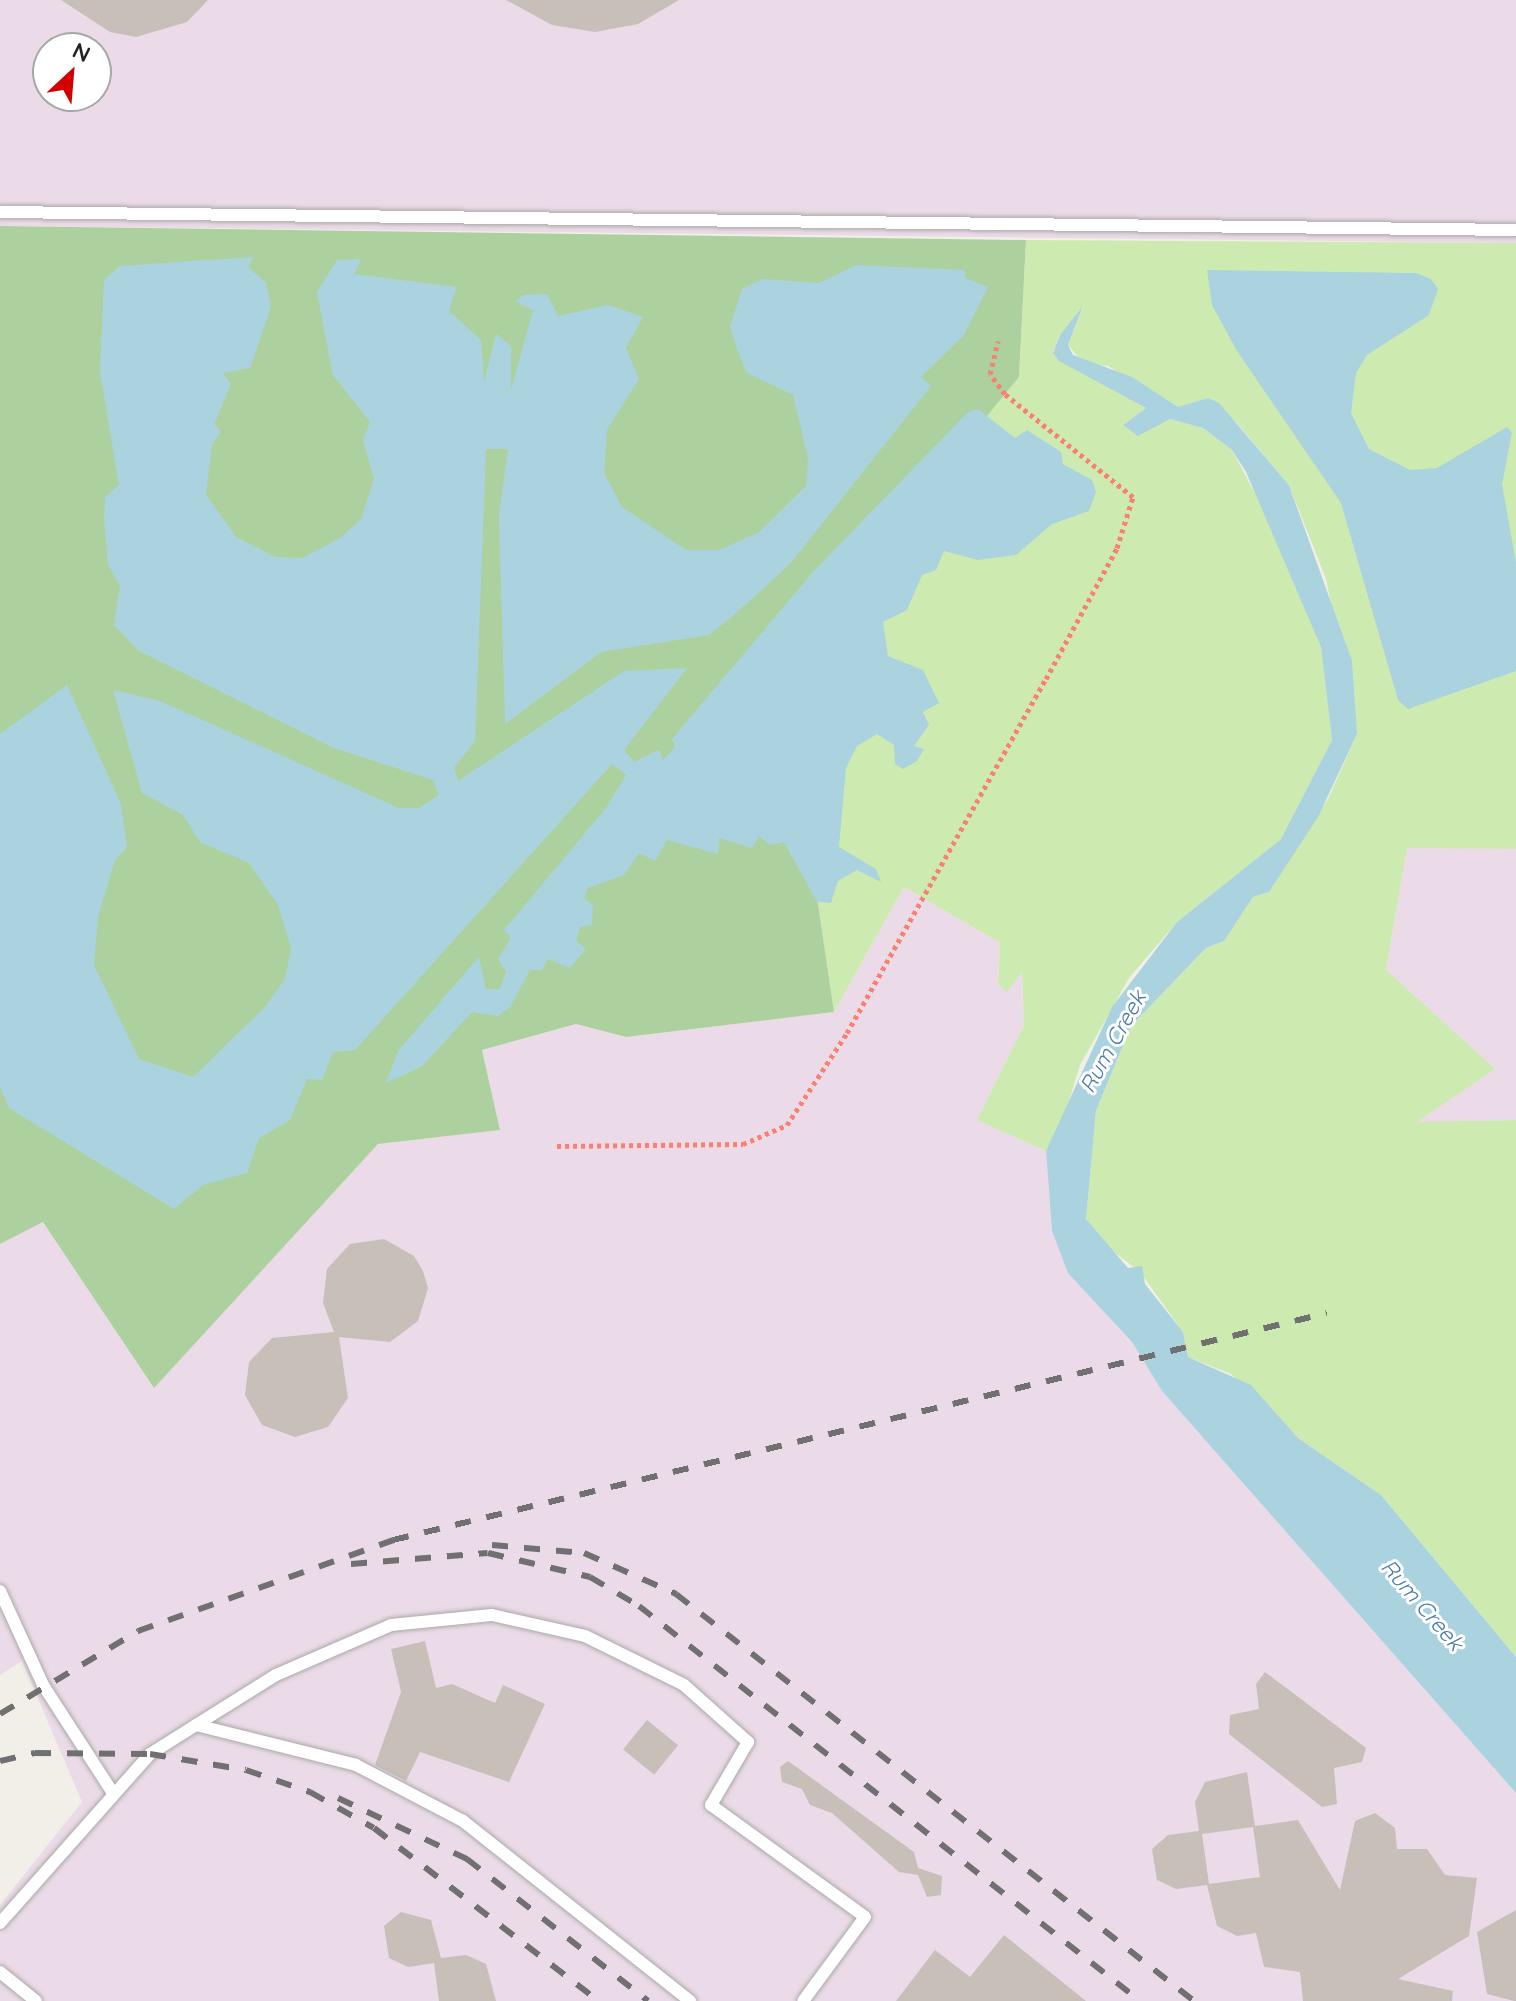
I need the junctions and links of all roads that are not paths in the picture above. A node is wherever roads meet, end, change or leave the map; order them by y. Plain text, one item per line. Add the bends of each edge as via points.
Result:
1 (0, 212) edge
2 (1516, 230) edge
3 (0, 1591) edge
4 (196, 1725) junction
5 (113, 1793) junction
6 (0, 1923) edge
7 (0, 1972) edge
8 (36, 2001) edge
9 (690, 2001) edge
10 (803, 2001) edge

1 - 2 lane
3 - 5 lane via 43,1685
4 - 5 lane via 150,1754
4 - 9 lane via 356,1765 463,1821
4 - 10 lane via 276,1675 391,1625 492,1615 585,1636 684,1685 748,1742 711,1805 865,1917
5 - 6 lane
7 - 8 lane

